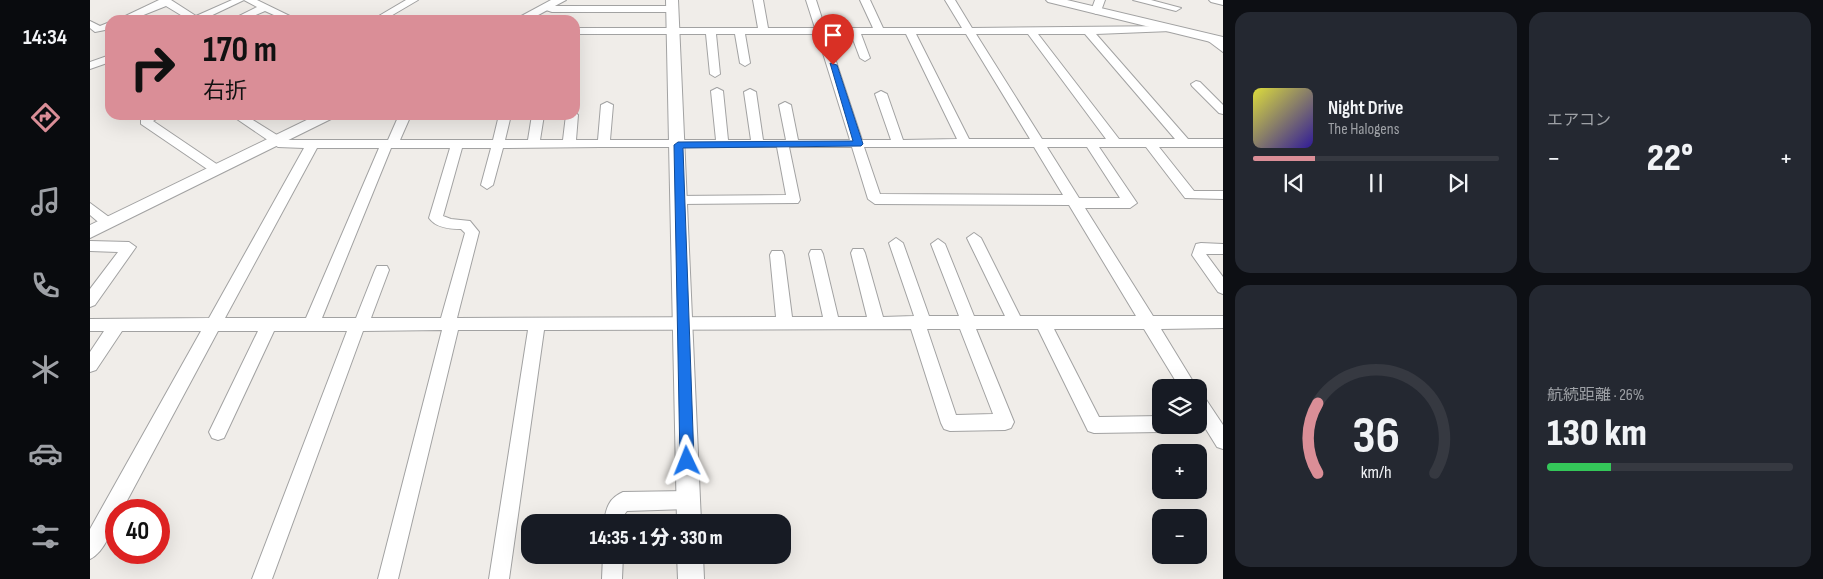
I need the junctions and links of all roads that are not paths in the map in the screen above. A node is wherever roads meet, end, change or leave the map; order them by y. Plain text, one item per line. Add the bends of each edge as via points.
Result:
1 (240, 0) edge
2 (249, 0) edge
3 (413, 0) edge
4 (560, 0) edge
5 (758, 0) edge
6 (812, 0) edge
7 (865, 0) edge
8 (950, 0) edge
9 (1052, 0) edge
10 (1138, 0) edge
11 (1214, 0) edge
12 (166, 1) edge
13 (1223, 2) edge
14 (672, 5) edge
15 (1098, 5) edge
16 (265, 7) junction
17 (546, 7) junction
18 (1176, 8) dead end
19 (134, 15) edge
20 (187, 15) edge
21 (206, 15) edge
22 (247, 15) edge
23 (282, 15) edge
24 (386, 15) edge
25 (530, 15) edge
26 (90, 24) edge
27 (105, 27) edge
28 (1171, 28) junction
29 (854, 30) junction
30 (879, 30) junction
31 (909, 30) junction
32 (580, 31) edge
33 (673, 31) junction
34 (711, 31) junction
35 (739, 31) junction
36 (764, 31) junction
37 (821, 31) junction
38 (968, 31) junction
39 (1031, 31) junction
40 (1088, 31) junction
41 (1217, 40) edge
42 (1223, 49) edge
43 (865, 58) dead end
44 (105, 60) edge
45 (745, 63) dead end
46 (90, 66) edge
47 (715, 74) dead end
48 (1196, 84) dead end
49 (717, 91) dead end
50 (750, 92) dead end
51 (881, 94) dead end
52 (607, 105) dead end
53 (784, 105) dead end
54 (1223, 111) edge
55 (147, 120) edge
56 (244, 120) edge
57 (318, 120) edge
58 (402, 120) edge
59 (504, 120) edge
60 (537, 120) edge
61 (572, 120) edge
62 (276, 141) junction
63 (1184, 143) junction
64 (1223, 143) edge
65 (758, 144) junction
66 (788, 144) junction
67 (858, 144) junction
68 (899, 144) junction
69 (965, 144) junction
70 (1091, 144) junction
71 (1116, 144) junction
72 (1149, 144) junction
73 (312, 145) junction
74 (389, 145) junction
75 (458, 145) junction
76 (498, 145) junction
77 (533, 145) junction
78 (569, 145) junction
79 (604, 145) junction
80 (678, 145) junction
81 (723, 145) junction
82 (1039, 145) junction
83 (217, 170) junction
84 (487, 185) dead end
85 (1223, 195) edge
86 (680, 199) junction
87 (1073, 201) junction
88 (90, 208) edge
89 (108, 223) junction
90 (90, 232) edge
91 (974, 238) dead end
92 (896, 243) dead end
93 (938, 244) dead end
94 (90, 246) edge
95 (1223, 249) edge
96 (858, 253) dead end
97 (816, 254) dead end
98 (776, 255) dead end
99 (382, 270) dead end
100 (1223, 288) edge
101 (90, 301) edge
102 (1223, 322) edge
103 (536, 323) junction
104 (877, 323) junction
105 (921, 323) junction
106 (967, 323) junction
107 (1016, 323) junction
108 (1043, 323) junction
109 (1148, 323) junction
110 (449, 324) junction
111 (682, 324) junction
112 (785, 324) junction
113 (832, 324) junction
114 (90, 325) edge
115 (269, 325) junction
116 (311, 325) junction
117 (359, 325) junction
118 (117, 326) junction
119 (213, 326) junction
120 (90, 365) edge
121 (1183, 379) edge
122 (1152, 424) edge
123 (1207, 425) edge
124 (218, 432) dead end
125 (1223, 441) edge
126 (688, 500) junction
127 (615, 514) edge
128 (689, 514) edge
129 (90, 549) edge
130 (613, 564) edge
131 (690, 564) edge
132 (262, 579) edge
133 (388, 579) edge
134 (499, 579) edge
135 (612, 579) edge
136 (691, 579) edge

1 - 21 street
2 - 16 street
3 - 24 street
4 - 17 street
5 - 36 street
6 - 37 street
7 - 30 street
8 - 38 street
9 - 15 street
10 - 18 street
11 - 13 street
12 - 19 street
12 - 20 street
14 - 17 street
14 - 33 street
15 - 28 street
16 - 22 street
16 - 23 street
17 - 25 street
26 - 27 street via 99,30
28 - 40 street
28 - 41 street
29 - 30 street
29 - 37 street
29 - 43 street
30 - 31 street
31 - 38 street
31 - 69 street
32 - 33 street
33 - 34 street
33 - 80 street
34 - 35 street
34 - 47 street
35 - 36 street
35 - 45 street
36 - 37 street
37 - 67 street
38 - 39 street
38 - 82 street
39 - 40 street
39 - 71 street
40 - 63 street
41 - 42 street
44 - 46 street
48 - 54 street
49 - 81 street
50 - 65 street
51 - 68 street
52 - 79 street
53 - 66 street
55 - 83 street
56 - 62 street
57 - 62 street
58 - 74 street
59 - 76 street
60 - 77 street
61 - 78 street
62 - 73 street
62 - 83 street
63 - 64 street
63 - 72 street
65 - 66 street
65 - 81 street
66 - 67 street
66 - 86 street via 793,200
67 - 68 street
67 - 87 street via 875,199
68 - 69 street
69 - 82 street
70 - 71 street
70 - 82 street
70 - 87 street via 1130,203
71 - 72 street
72 - 85 street via 1190,195
73 - 74 street
73 - 119 street
74 - 75 street
74 - 116 street
75 - 76 street
75 - 110 street via 436,218 449,224 465,224 472,232 448,317
76 - 77 street
76 - 84 street
77 - 78 street
78 - 79 street
79 - 80 street
80 - 81 street
80 - 86 street
82 - 87 street
83 - 89 street
86 - 111 street
87 - 109 street
88 - 89 street
89 - 90 street
91 - 107 street
92 - 105 street
93 - 106 street
94 - 101 street via 129,247
95 - 100 street via 1201,248 1199,255
96 - 104 street
97 - 113 street
98 - 112 street
99 - 117 street
102 - 109 street
103 - 110 street
103 - 111 street
103 - 134 street
104 - 105 street
104 - 113 street
105 - 106 street
105 - 106 street via 950,423 1005,422
106 - 107 street
107 - 108 street
108 - 109 street
108 - 122 street via 1094,424
109 - 121 street
110 - 117 street
110 - 133 street via 450,332
111 - 112 street
111 - 126 street
112 - 113 street
114 - 118 street
115 - 116 street
115 - 119 street
115 - 124 street
116 - 117 street
117 - 132 street
118 - 119 street
118 - 120 street
119 - 129 street
123 - 125 street
126 - 127 street via 623,502
126 - 128 street
130 - 135 street
131 - 136 street

